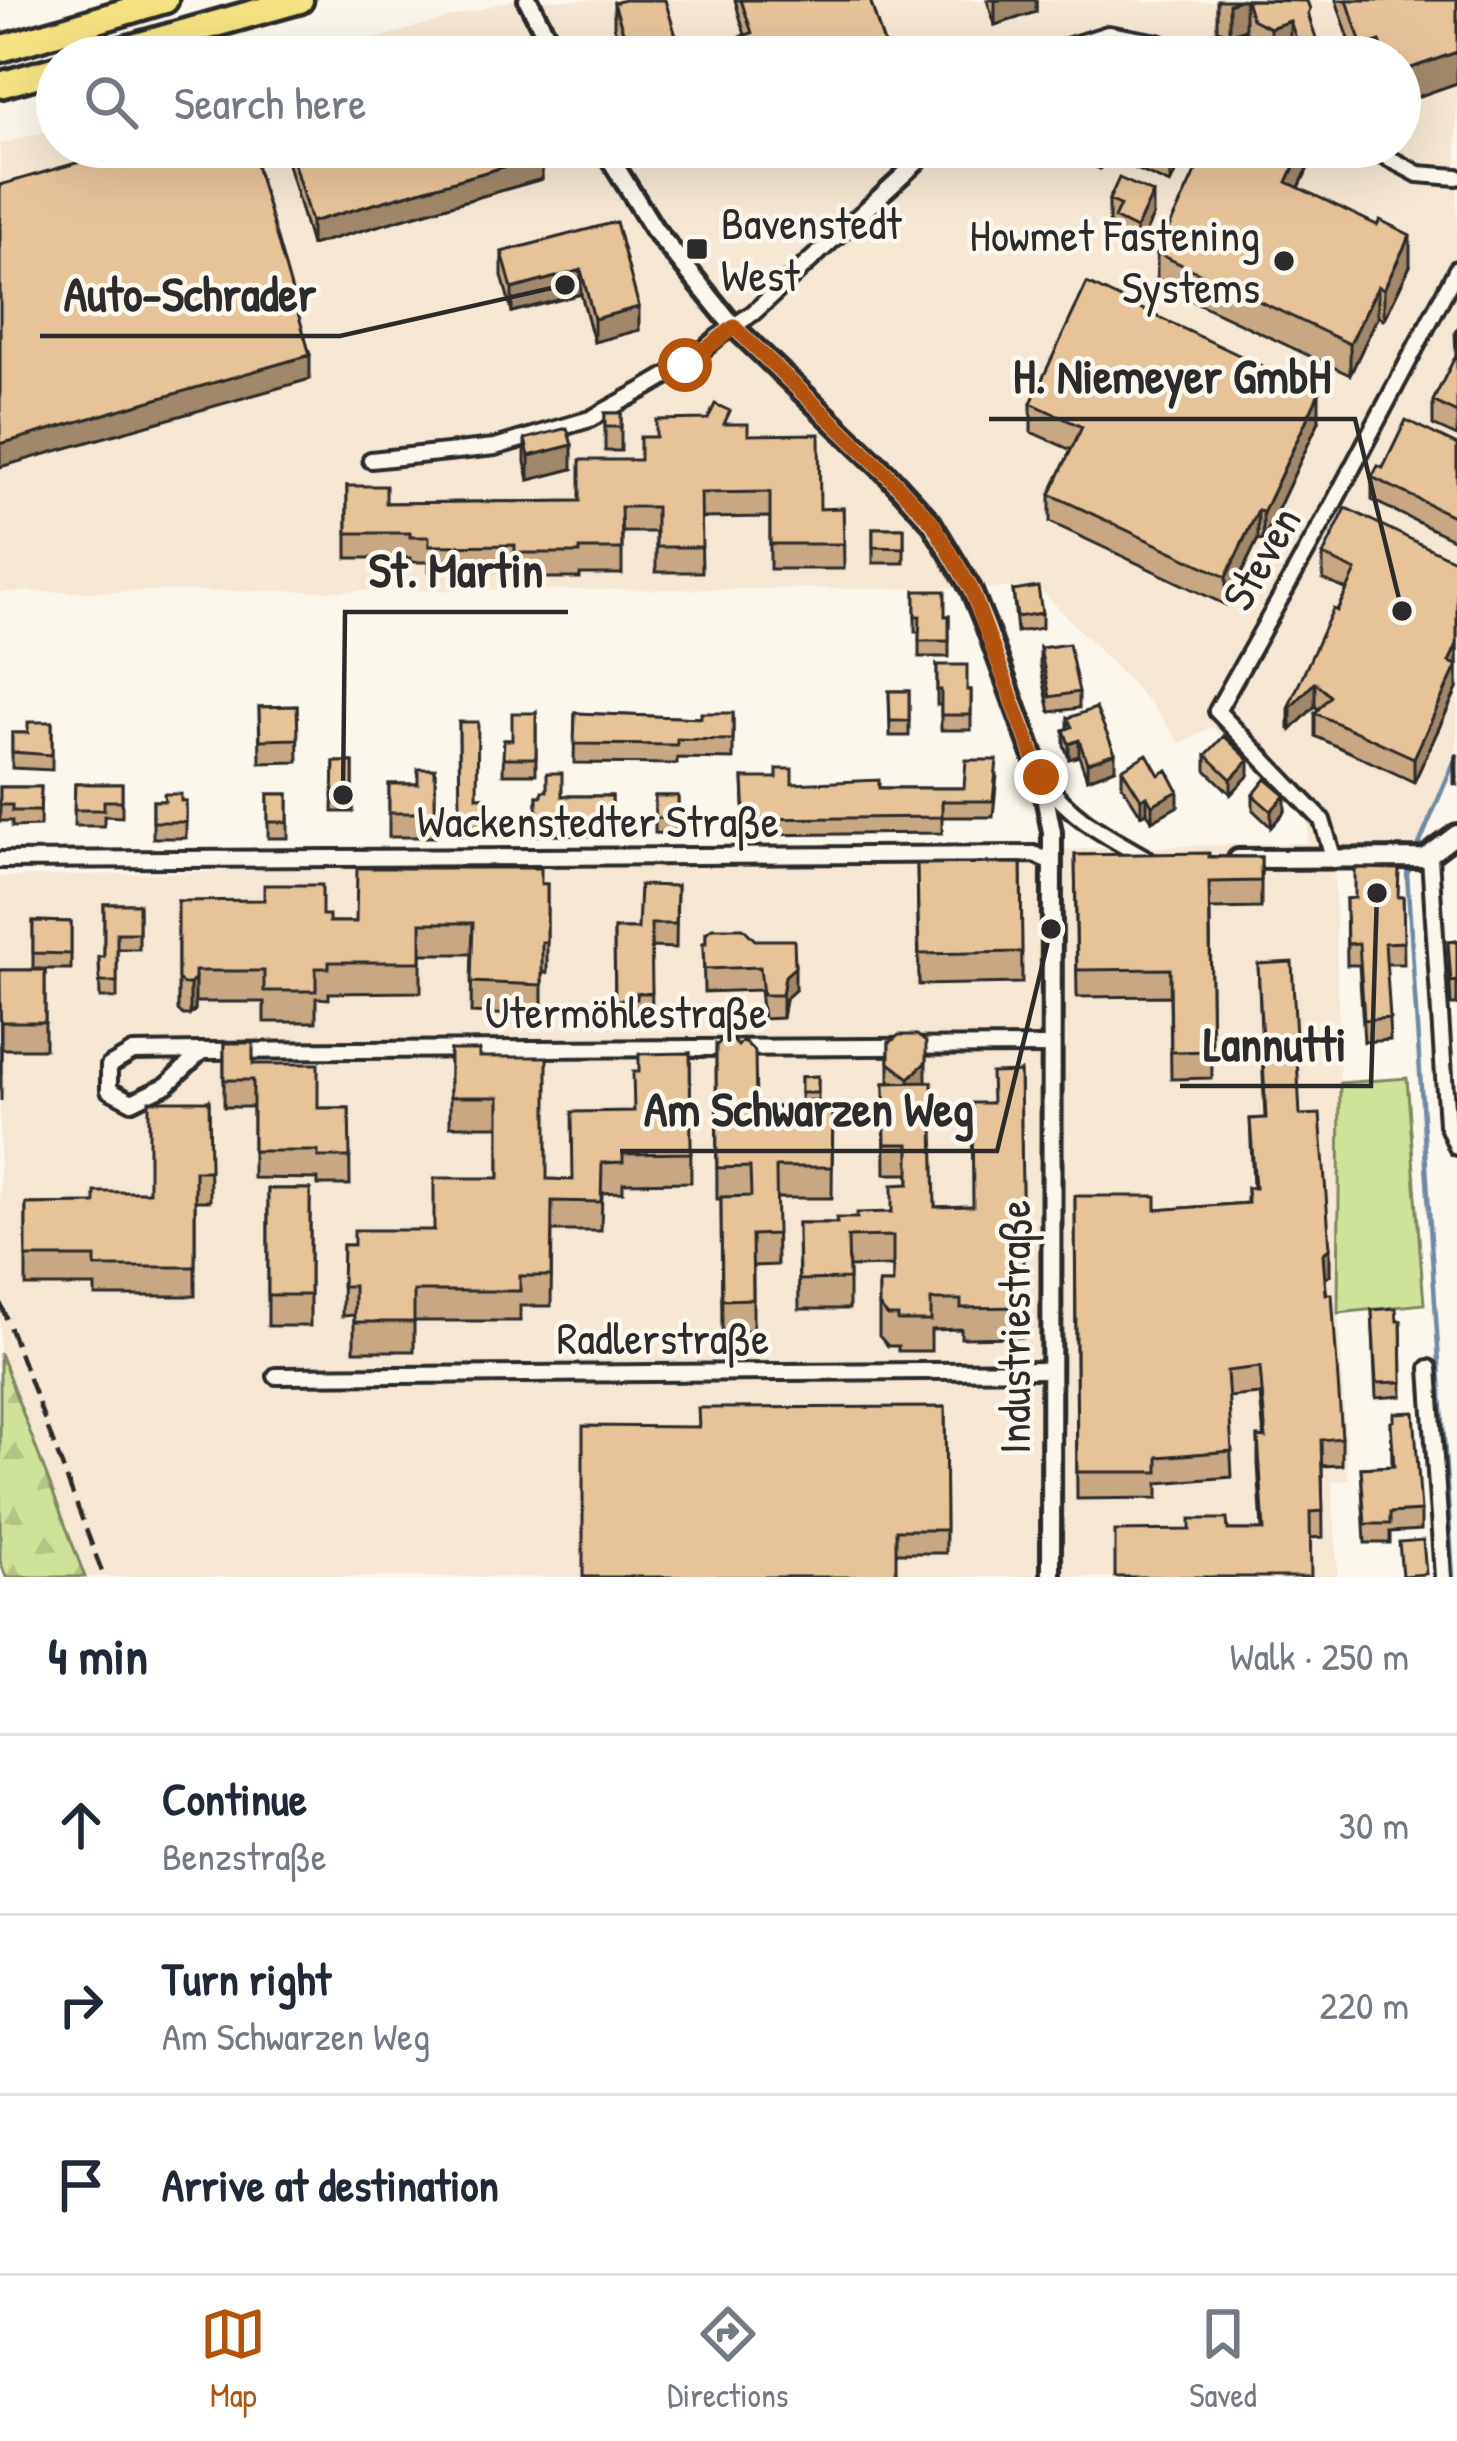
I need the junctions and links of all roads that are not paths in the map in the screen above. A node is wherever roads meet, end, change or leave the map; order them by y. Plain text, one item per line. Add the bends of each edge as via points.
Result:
1 (165, 0) edge
2 (300, 0) edge
3 (528, 0) edge
4 (44, 36) edge
5 (172, 36) edge
6 (546, 36) edge
7 (36, 38) edge
8 (0, 49) edge
9 (36, 75) edge
10 (0, 85) edge
11 (615, 168) edge
12 (911, 168) edge
13 (1407, 168) edge
14 (1457, 177) edge
15 (1457, 269) edge
16 (734, 327) junction
17 (371, 460) dead end
18 (1041, 777) junction
19 (1457, 834) edge
20 (1420, 858) junction
21 (1227, 859) edge
22 (0, 860) edge
23 (1159, 860) joint
24 (1334, 860) junction
25 (1108, 861) edge
26 (1060, 862) junction
27 (1050, 1046) junction
28 (202, 1051) junction
29 (1457, 1148) edge
30 (1430, 1368) dead end
31 (1050, 1370) junction
32 (276, 1376) dead end
33 (1051, 1577) edge
34 (1443, 1577) edge

1 - 4 highway
2 - 5 highway
3 - 6 street
7 - 8 highway
9 - 10 highway
11 - 16 street, Industriestraße
12 - 16 street
13 - 14 street
15 - 24 street, Steven via 1217,711 1322,820
16 - 17 street via 590,419 495,447
16 - 18 street, Industriestraße via 932,522 971,589
18 - 23 street via 1081,820
18 - 26 street, Industriestraße
19 - 20 street
20 - 24 street
20 - 29 street via 1447,1124
21 - 24 street
22 - 26 street, Wackenstedter Straße via 1034,854
23 - 25 street
26 - 27 street, Industriestraße
27 - 28 street, Utermöhlestraße
27 - 31 street, Industriestraße
28 - 28 street, Utermöhlestraße via 133,1052 109,1066 109,1090 132,1102 167,1085
30 - 34 street via 1442,1462
31 - 32 street, Radlerstraße
31 - 33 street, Industriestraße

